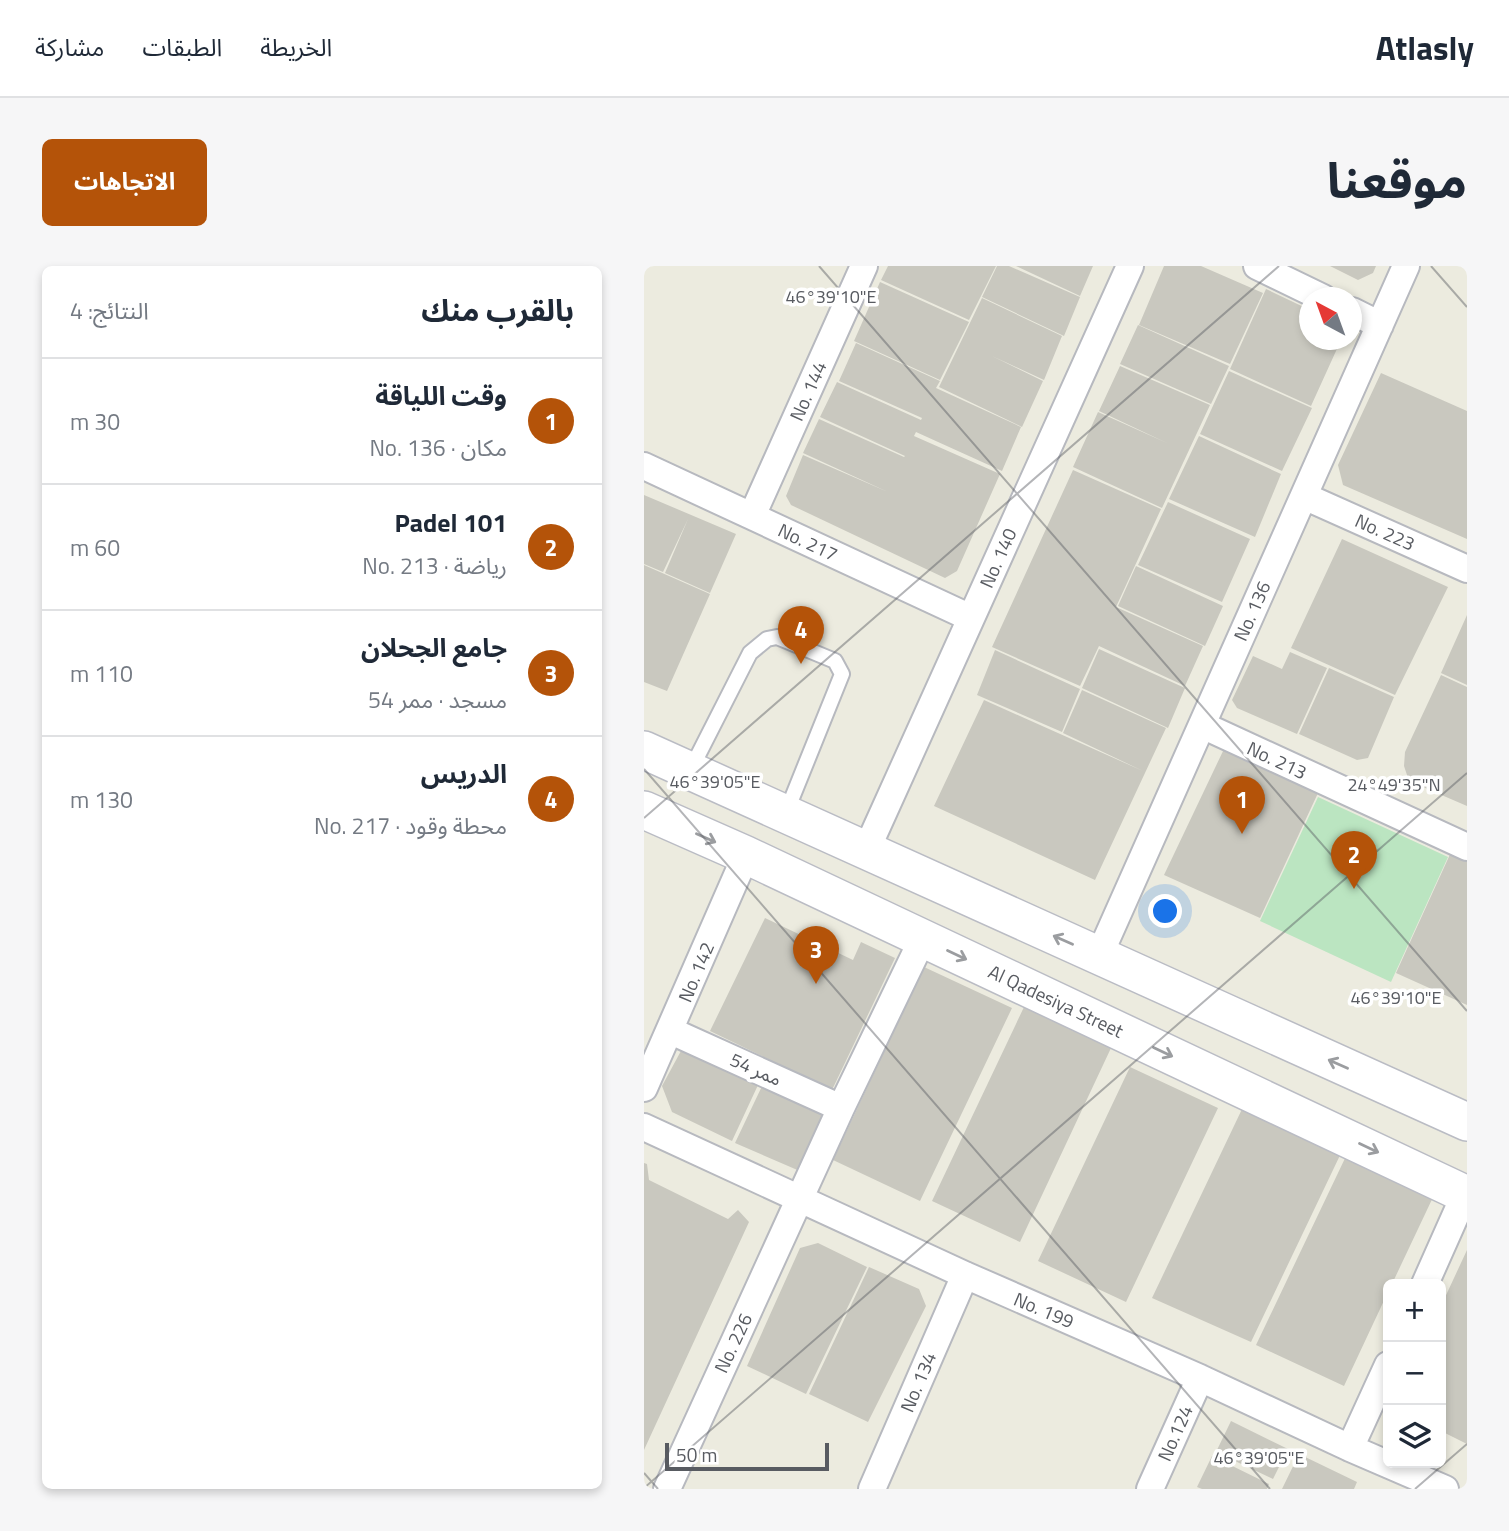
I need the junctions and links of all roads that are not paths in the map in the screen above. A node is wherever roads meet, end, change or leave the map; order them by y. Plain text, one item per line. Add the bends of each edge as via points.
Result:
1 (864, 266) edge
2 (1130, 266) edge
3 (1257, 266) edge
4 (1405, 266) edge
5 (1300, 287) edge
6 (1362, 316) edge
7 (1380, 325) junction
8 (644, 466) edge
9 (1304, 496) junction
10 (752, 516) junction
11 (1467, 569) edge
12 (971, 618) junction
13 (1202, 725) junction
14 (644, 750) edge
15 (690, 771) junction
16 (644, 810) edge
17 (786, 814) junction
18 (1467, 847) edge
19 (866, 851) junction
20 (746, 855) junction
21 (922, 940) dead end
22 (1099, 956) junction
23 (671, 1031) junction
24 (644, 1088) edge
25 (841, 1108) junction
26 (1467, 1122) edge
27 (644, 1127) edge
28 (1466, 1194) edge
29 (800, 1198) junction
30 (965, 1275) junction
31 (1426, 1279) edge
32 (1383, 1376) edge
33 (1200, 1378) junction
34 (1350, 1448) junction
35 (1398, 1480) edge
36 (667, 1489) edge
37 (872, 1489) edge
38 (1150, 1489) edge
39 (1445, 1489) edge

1 - 10 street, No. 144
2 - 12 street, No. 140
3 - 5 street
4 - 7 street, No. 136
6 - 7 street
7 - 9 street, No. 136
8 - 10 street, No. 217
9 - 11 street, No. 223
9 - 13 street, No. 136
10 - 12 street, No. 217
12 - 19 street, No. 140
13 - 18 street, No. 213
13 - 22 street, No. 136
14 - 15 street
15 - 17 street
15 - 17 lane via 756,646 777,637 835,661 842,674
16 -> 20 street, Al Qadesiya Street
17 - 19 street
22 -> 19 street
20 - 23 street, No. 142
20 -> 28 street, Al Qadesiya Street
21 - 25 street
26 -> 22 street
23 - 24 street, No. 142
23 - 25 street, ممر 54
25 - 29 street
27 - 29 street, No. 199
28 - 31 street
29 - 30 street, No. 199
29 - 36 street, No. 226
30 - 33 street, No. 199
30 - 37 street, No. 134
32 - 34 street
33 - 34 street, No. 199
33 - 38 street, No.124
34 - 35 street, No. 199
35 - 39 street, No. 199

